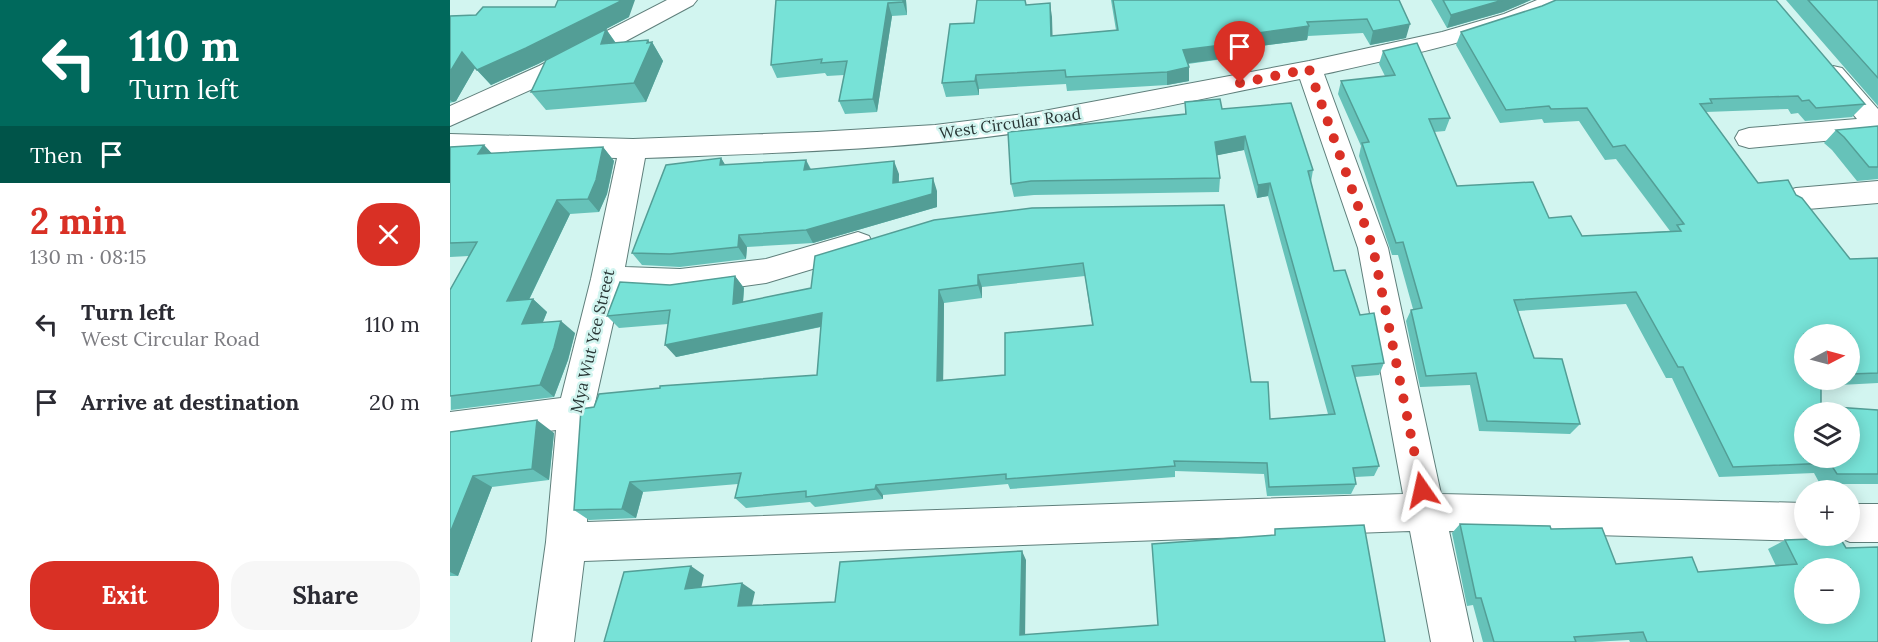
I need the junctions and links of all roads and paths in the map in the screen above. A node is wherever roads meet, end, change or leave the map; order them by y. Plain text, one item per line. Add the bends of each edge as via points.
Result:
1 (685, 0) edge
2 (1557, 0) edge
3 (1821, 59) edge
4 (1309, 69) junction
5 (450, 117) edge
6 (1875, 119) edge
7 (1749, 138) dead end
8 (450, 144) edge
9 (633, 149) junction
10 (1878, 192) edge
11 (1796, 199) edge
12 (880, 237) edge
13 (607, 279) junction
14 (575, 412) junction
15 (450, 428) edge
16 (1426, 512) junction
17 (1794, 522) edge
18 (1860, 523) edge
19 (1878, 523) edge
20 (566, 542) junction
21 (553, 642) edge
22 (1452, 642) edge

1 - 5 street via 548,72
2 - 4 street, West Circular Road via 1513,19 1446,39
3 - 6 street
4 - 9 street, West Circular Road via 1033,122 957,131 817,142
4 - 16 street via 1373,248
6 - 7 street
8 - 9 street, West Circular Road
9 - 13 street, Mya Wut Yee Street
10 - 11 street
12 - 13 street via 766,271 680,282
13 - 14 street, Mya Wut Yee Street
14 - 15 street
14 - 20 street, Mya Wut Yee Street
16 - 17 street
16 - 20 street
16 - 22 street
18 - 19 street
20 - 21 street, Mya Wut Yee Street

